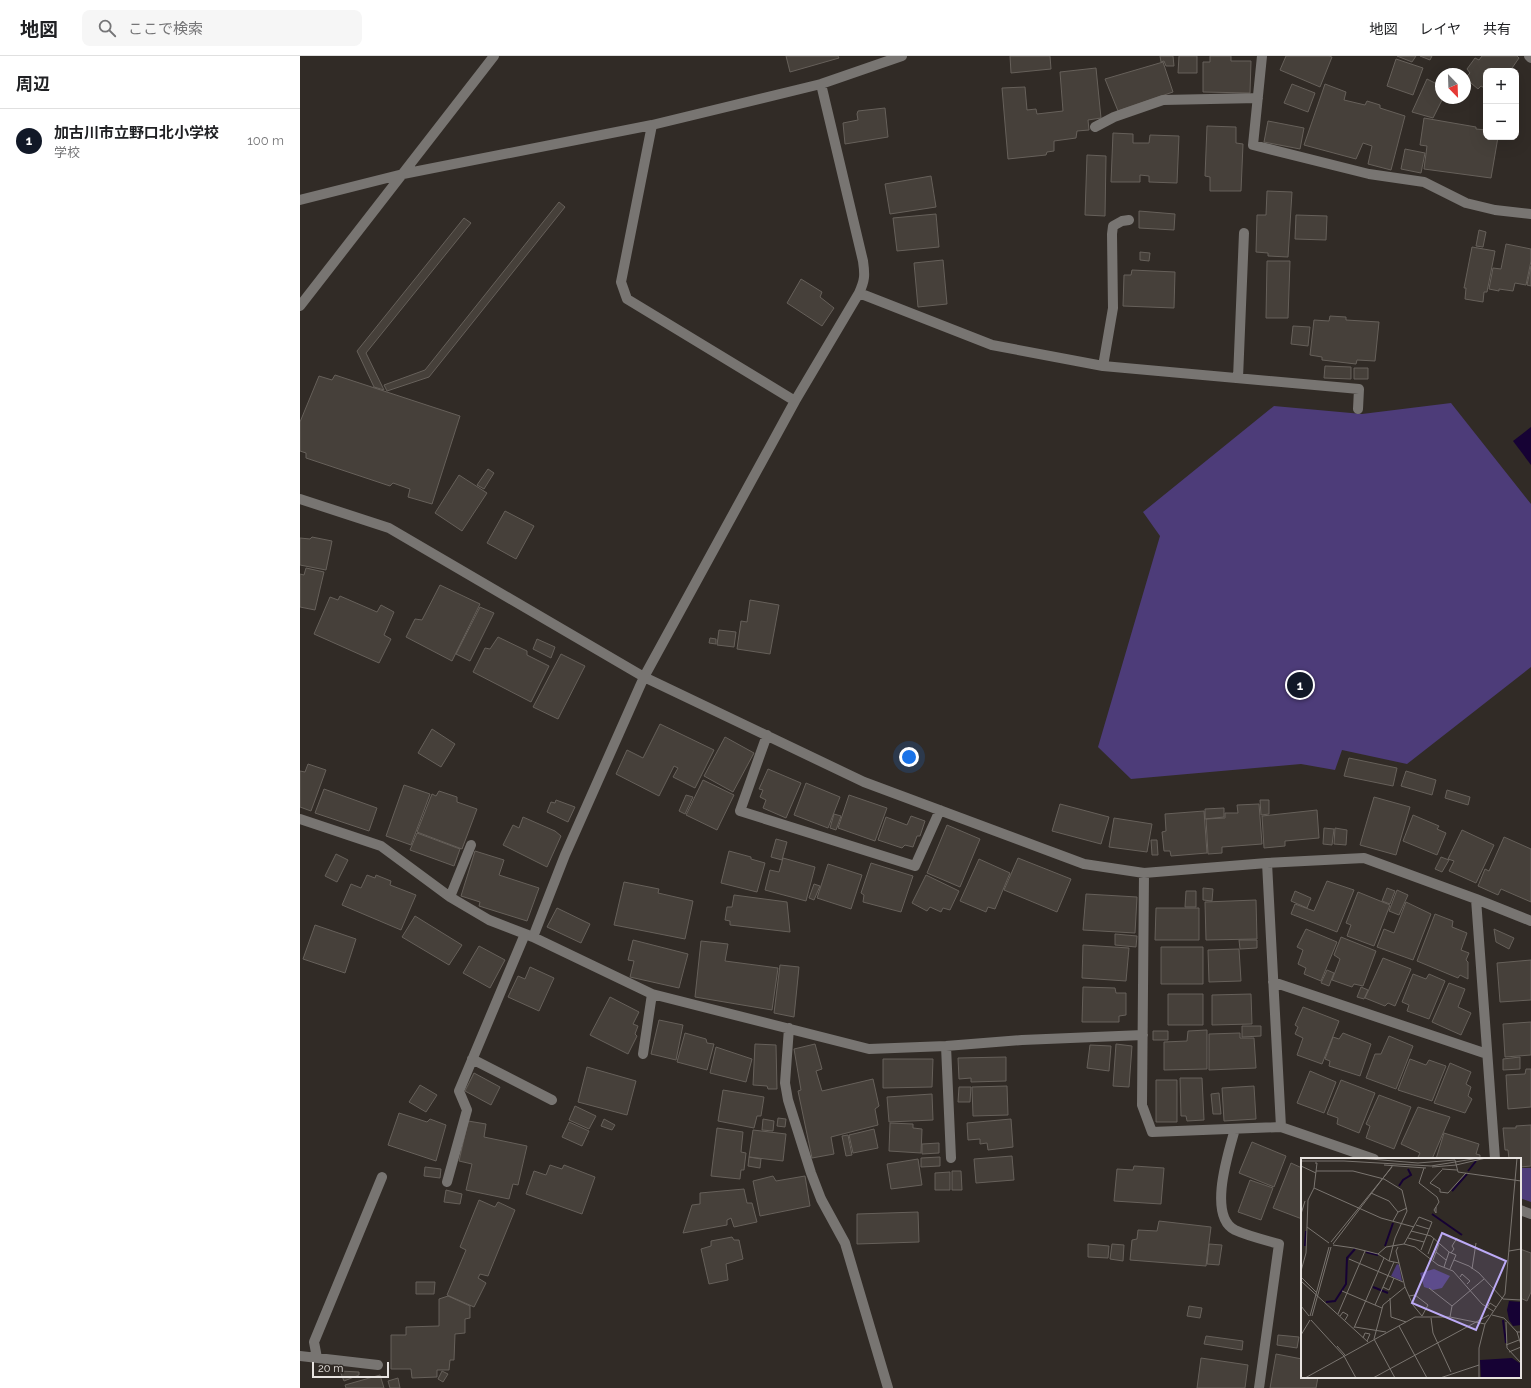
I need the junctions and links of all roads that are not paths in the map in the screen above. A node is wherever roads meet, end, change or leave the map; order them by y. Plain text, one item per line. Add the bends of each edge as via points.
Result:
1 (494, 56) edge
2 (902, 56) edge
3 (1262, 56) edge
4 (821, 84) junction
5 (1258, 98) junction
6 (652, 125) junction
7 (1095, 127) dead end
8 (403, 174) junction
9 (300, 200) edge
10 (1531, 214) edge
11 (1129, 220) dead end
12 (1244, 233) dead end
13 (859, 293) junction
14 (300, 306) edge
15 (1103, 366) junction
16 (1238, 378) junction
17 (795, 401) junction
18 (1358, 409) dead end
19 (300, 499) edge
20 (644, 677) junction
21 (767, 735) junction
22 (940, 810) junction
23 (300, 819) edge
24 (471, 845) dead end
25 (1267, 863) junction
26 (1144, 873) junction
27 (450, 897) junction
28 (1476, 899) junction
29 (1531, 921) edge
30 (529, 935) junction
31 (1273, 982) junction
32 (652, 994) junction
33 (789, 1028) junction
34 (1143, 1036) junction
35 (946, 1046) junction
36 (643, 1054) dead end
37 (1488, 1054) junction
38 (472, 1059) junction
39 (552, 1100) dead end
40 (1281, 1127) junction
41 (1236, 1129) junction
42 (951, 1158) dead end
43 (1371, 1158) edge
44 (1495, 1158) edge
45 (382, 1177) dead end
46 (447, 1182) dead end
47 (1521, 1210) edge
48 (1531, 1214) edge
49 (300, 1356) edge
50 (317, 1358) junction
51 (378, 1364) dead end
52 (888, 1388) edge
53 (1259, 1388) edge

1 - 8 street
2 - 4 street
3 - 5 street
4 - 6 street
4 - 13 street via 863,261 865,276
5 - 7 street via 1163,100 1114,117
5 - 10 street via 1252,145 1369,174 1424,182 1466,204
6 - 8 street
6 - 17 street via 621,282 627,299
8 - 9 street
8 - 14 street
11 - 15 street via 1113,226 1113,308
12 - 16 street
13 - 15 street via 992,345
13 - 17 street
15 - 16 street
16 - 18 street via 1359,389
17 - 20 street
19 - 20 street via 389,528
20 - 21 street
20 - 30 street
21 - 22 street via 864,782
21 - 22 street via 740,811 915,866
22 - 26 street via 1084,864
23 - 27 street via 381,846
24 - 27 street
25 - 26 street
25 - 28 street via 1364,858
25 - 31 street
26 - 34 street
27 - 30 street via 489,920
28 - 29 street
28 - 37 street
30 - 32 street
30 - 38 street
31 - 37 street
31 - 40 street
32 - 33 street
32 - 36 street
33 - 35 street via 868,1048
33 - 52 street via 785,1083 788,1100 821,1199 845,1243
34 - 35 street via 1022,1040
34 - 41 street via 1142,1105 1152,1132
35 - 42 street
37 - 44 street
38 - 39 street
38 - 46 street via 459,1091 467,1110
40 - 41 street
40 - 43 street
41 - 53 street via 1223,1176 1224,1220 1234,1229 1279,1244
45 - 50 street via 314,1342
47 - 48 street
49 - 50 street
50 - 51 street

